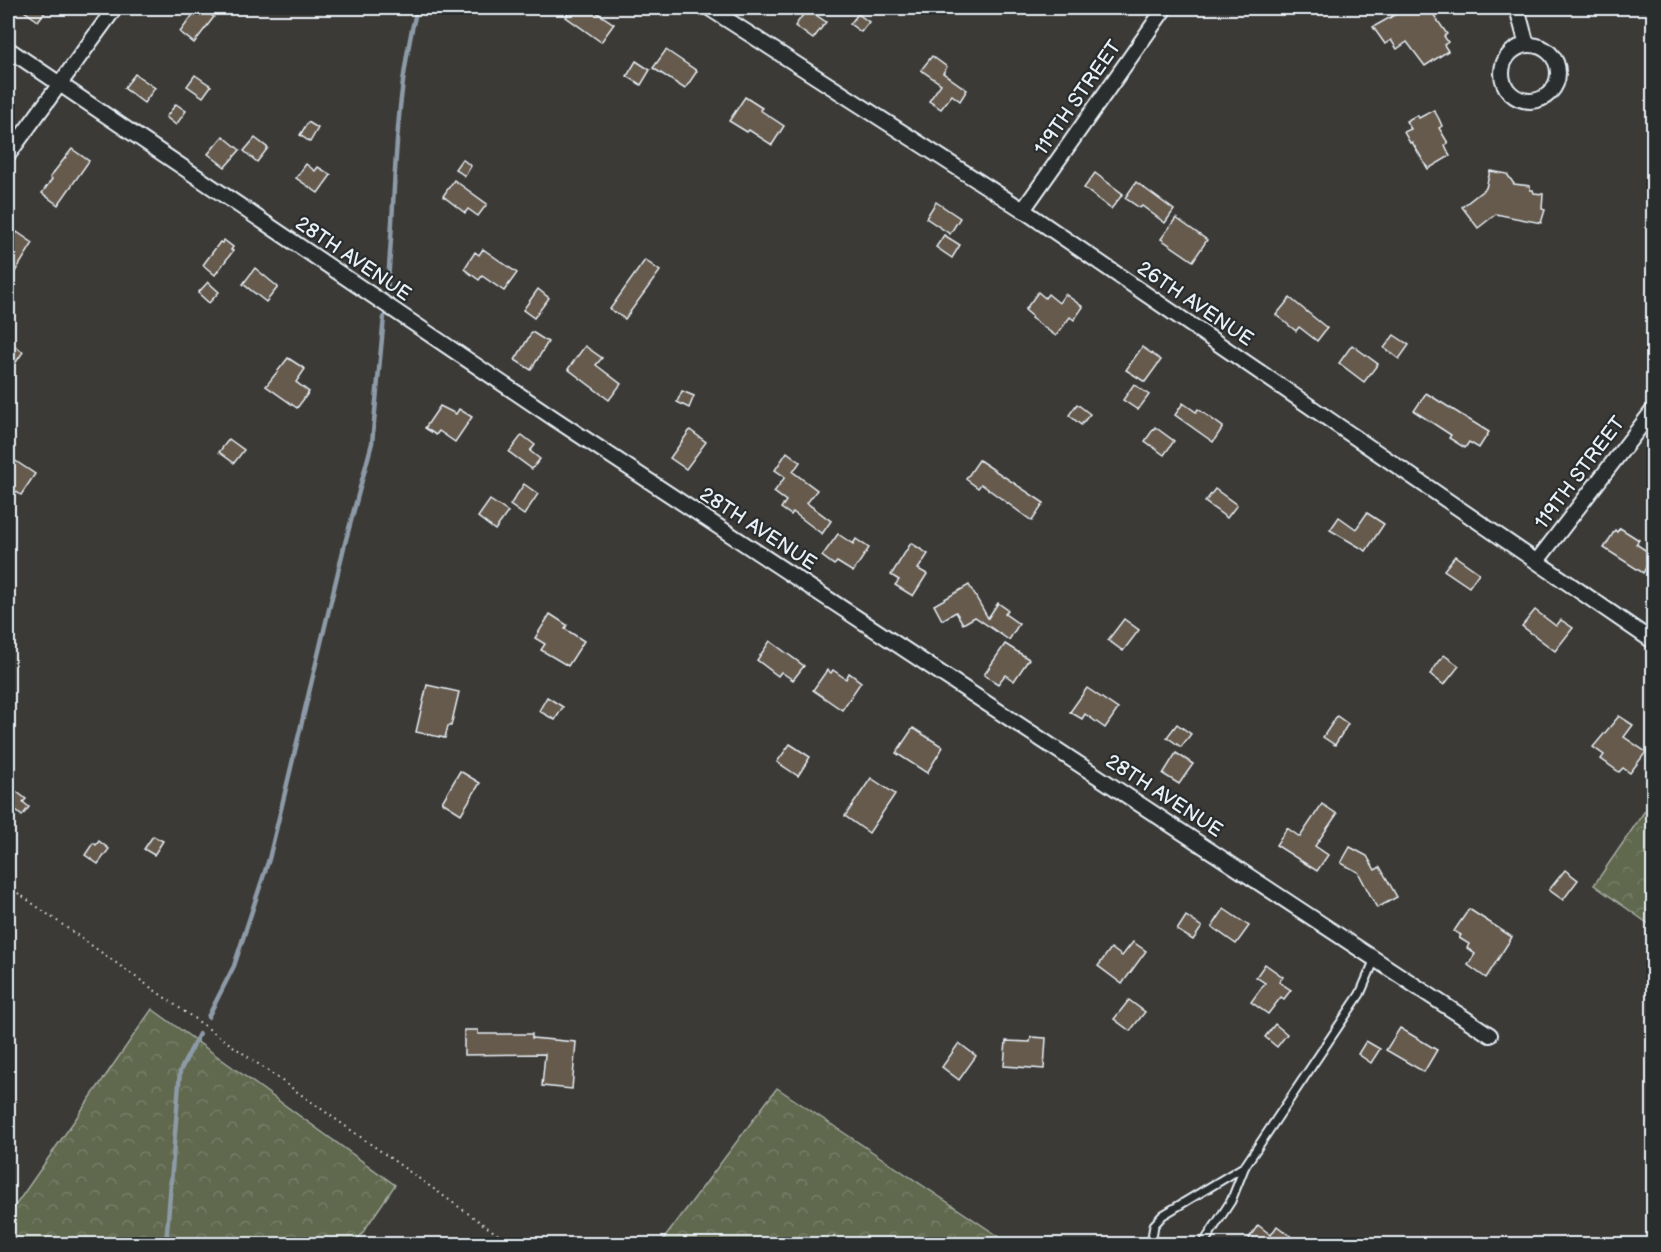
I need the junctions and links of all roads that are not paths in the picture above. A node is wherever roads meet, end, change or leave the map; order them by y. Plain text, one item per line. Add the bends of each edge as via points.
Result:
1 (115, 8) edge
2 (709, 8) edge
3 (1165, 8) edge
4 (1517, 8) edge
5 (1527, 45) junction
6 (8, 49) edge
7 (59, 85) junction
8 (8, 155) edge
9 (1023, 210) junction
10 (1653, 409) edge
11 (1538, 561) junction
12 (1653, 642) edge
13 (1375, 959) junction
14 (1490, 1035) dead end
15 (1245, 1166) junction
16 (1151, 1245) edge
17 (1203, 1245) edge

1 - 7 street
2 - 9 street, 26TH AVENUE
3 - 9 street, 119TH STREET
4 - 5 street
5 - 5 street via 1505,60 1502,69 1505,86 1518,99 1527,101 1545,96 1556,82 1556,64 1545,49
6 - 7 street, 28TH AVENUE
7 - 8 street
7 - 13 street, 28TH AVENUE via 555,419
9 - 11 street, 26TH AVENUE
10 - 11 street, 119TH STREET
11 - 12 street, 26TH AVENUE
13 - 14 street, 28TH AVENUE
13 - 15 lane via 1360,993
15 - 16 lane via 1163,1215 1154,1225
15 - 17 lane via 1231,1201

